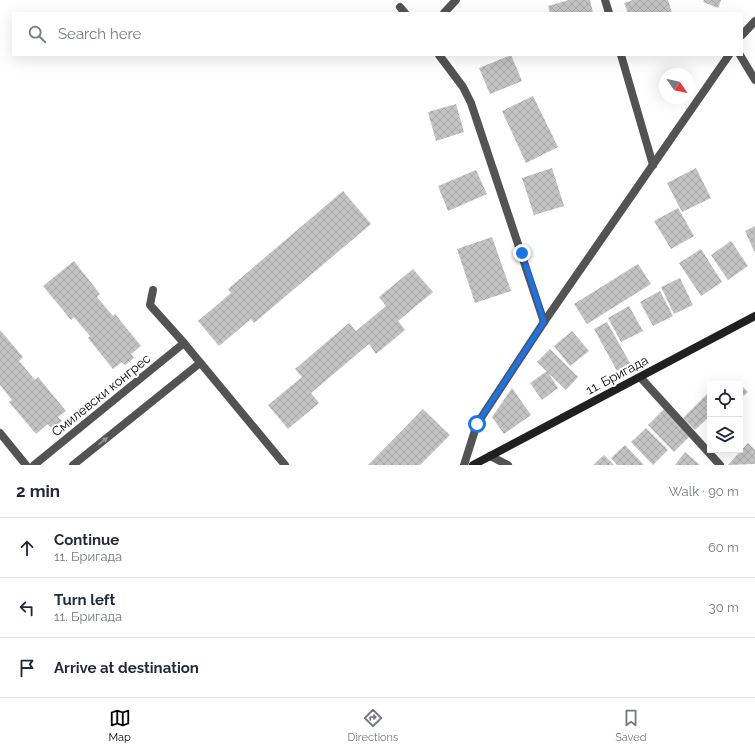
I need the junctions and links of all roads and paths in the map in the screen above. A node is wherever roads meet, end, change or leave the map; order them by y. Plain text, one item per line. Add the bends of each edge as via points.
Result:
1 (456, 0) edge
2 (605, 0) edge
3 (445, 12) edge
4 (609, 12) edge
5 (755, 21) edge
6 (743, 34) edge
7 (441, 56) edge
8 (622, 56) edge
9 (728, 56) edge
10 (741, 56) edge
11 (755, 80) edge
12 (653, 165) junction
13 (153, 290) dead end
14 (755, 316) edge
15 (544, 322) junction
16 (184, 343) junction
17 (200, 363) junction
18 (640, 377) junction
19 (0, 433) edge
20 (490, 456) junction
21 (26, 465) edge
22 (34, 465) edge
23 (73, 465) edge
24 (285, 465) edge
25 (464, 465) edge
26 (473, 465) edge
27 (508, 465) edge
28 (720, 465) edge

1 - 3 street
2 - 4 street
5 - 6 street
7 - 15 street via 471,103
8 - 12 street
9 - 12 street
10 - 11 street
12 - 15 street
13 - 16 street via 150,305
14 - 18 main road, 11. Бригада
15 - 25 street via 477,424
16 - 17 street
16 - 22 street, Смилевски конгрес
23 -> 17 street
17 - 24 street
18 - 20 main road, 11. Бригада
18 - 28 street
19 - 21 street
20 - 26 main road, 11. Бригада
20 - 27 street

